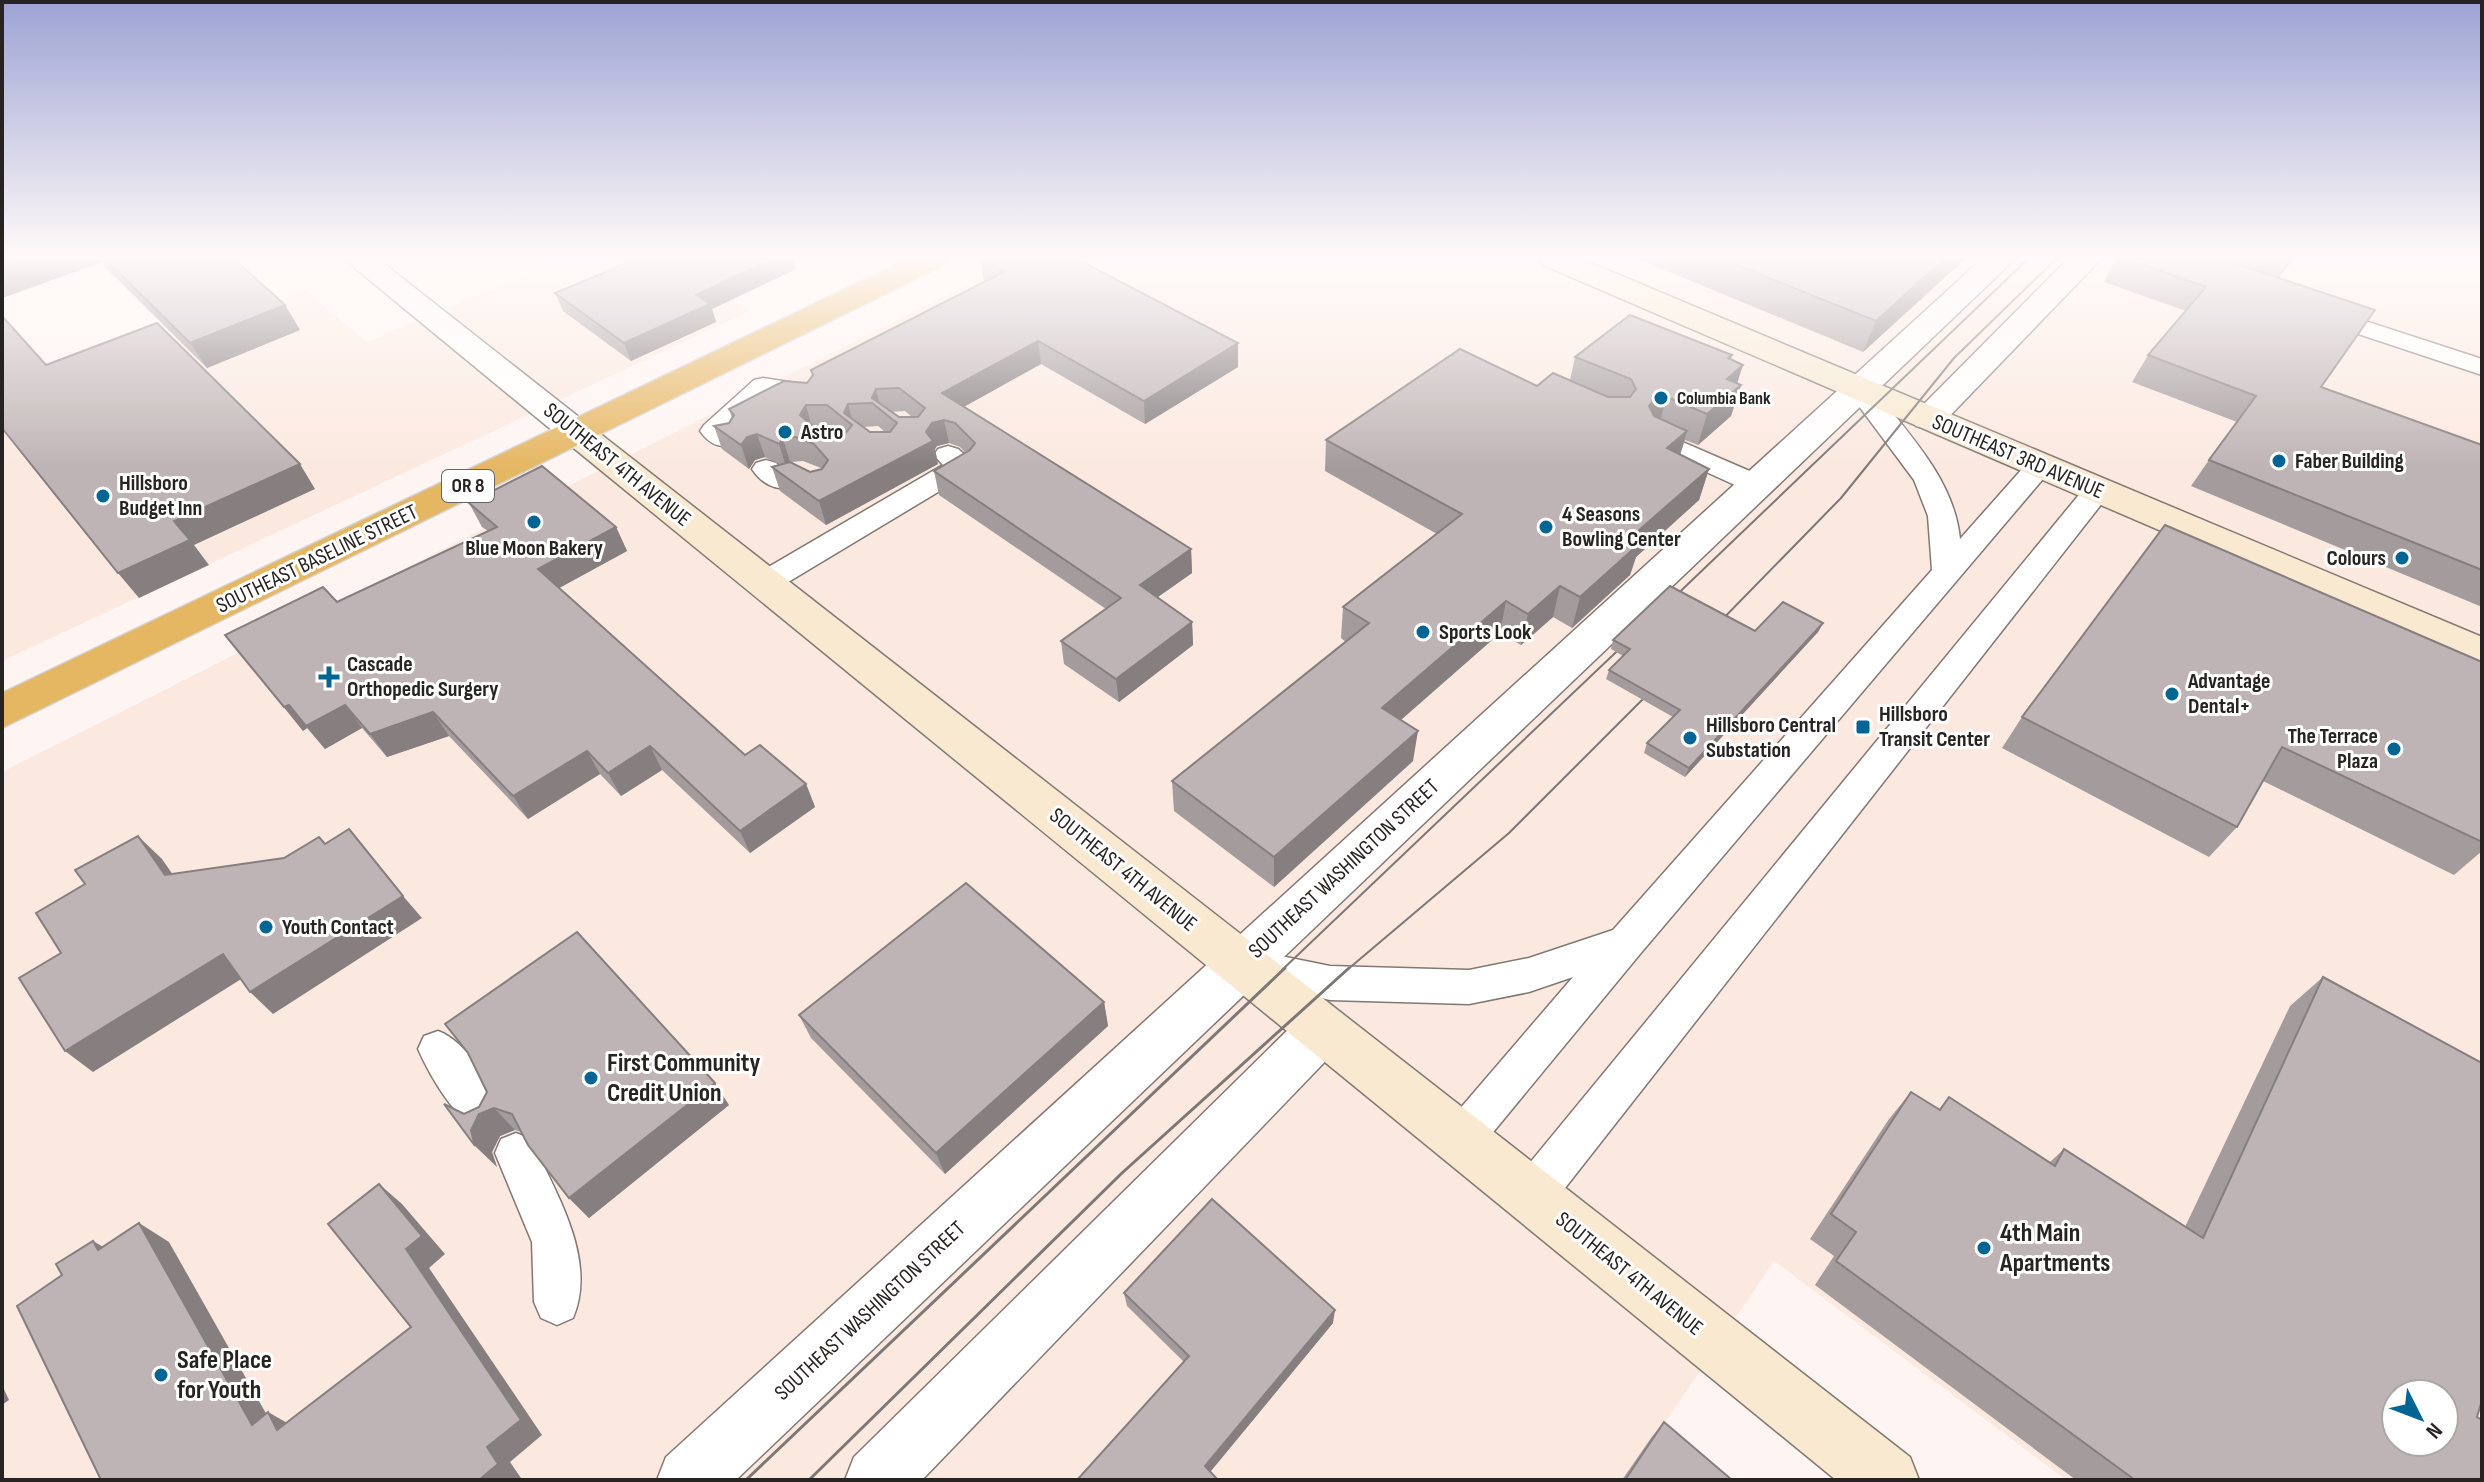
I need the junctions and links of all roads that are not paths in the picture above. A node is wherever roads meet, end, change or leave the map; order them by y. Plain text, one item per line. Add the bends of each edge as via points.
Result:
1 (450, 328) edge
2 (792, 328) edge
3 (1716, 328) edge
4 (1926, 328) edge
5 (2018, 328) edge
6 (2364, 328) edge
7 (2482, 367) edge
8 (1860, 390) junction
9 (793, 403) edge
10 (1928, 419) junction
11 (577, 433) junction
12 (735, 433) edge
13 (1657, 439) edge
14 (2040, 466) junction
15 (934, 469) edge
16 (1758, 485) junction
17 (2097, 491) junction
18 (1947, 570) junction
19 (764, 583) junction
20 (2482, 654) edge
21 (2, 712) edge
22 (1626, 942) junction
23 (1242, 964) junction
24 (1323, 1029) junction
25 (438, 1049) dead end
26 (484, 1113) edge
27 (1461, 1139) junction
28 (516, 1153) edge
29 (1531, 1196) junction
30 (557, 1302) dead end
31 (689, 1480) edge
32 (877, 1480) edge
33 (1887, 1480) edge

1 - 11 street, SOUTHEAST 4TH AVENUE
2 - 11 highway, SOUTHEAST BASELINE STREET / OR 8
3 - 8 street, SOUTHEAST 3RD AVENUE
4 - 8 street, SOUTHEAST WASHINGTON STREET
5 - 10 street
6 - 7 lane
8 - 10 street, SOUTHEAST 3RD AVENUE
8 - 16 street, SOUTHEAST WASHINGTON STREET
8 - 18 lane via 1927,478 1943,516
9 - 12 lane via 771,401 763,386 714,431
10 - 14 street, SOUTHEAST 3RD AVENUE
11 - 19 street, SOUTHEAST 4TH AVENUE
11 - 21 highway, SOUTHEAST BASELINE STREET / OR 8
13 - 16 lane
14 - 17 street, SOUTHEAST 3RD AVENUE
14 - 18 lane
15 - 19 lane via 835,530
16 - 23 street, SOUTHEAST WASHINGTON STREET
17 - 20 street, SOUTHEAST 3RD AVENUE
17 - 29 lane
18 - 22 lane
19 - 23 street, SOUTHEAST 4TH AVENUE
22 - 23 lane via 1529,975 1469,987 1330,983
22 - 27 lane
23 - 24 street, SOUTHEAST 4TH AVENUE
23 - 31 street, SOUTHEAST WASHINGTON STREET
24 - 27 street, SOUTHEAST 4TH AVENUE
24 - 32 street
25 - 26 lane
27 - 29 street, SOUTHEAST 4TH AVENUE
28 - 30 lane via 554,1242
29 - 33 street, SOUTHEAST 4TH AVENUE

